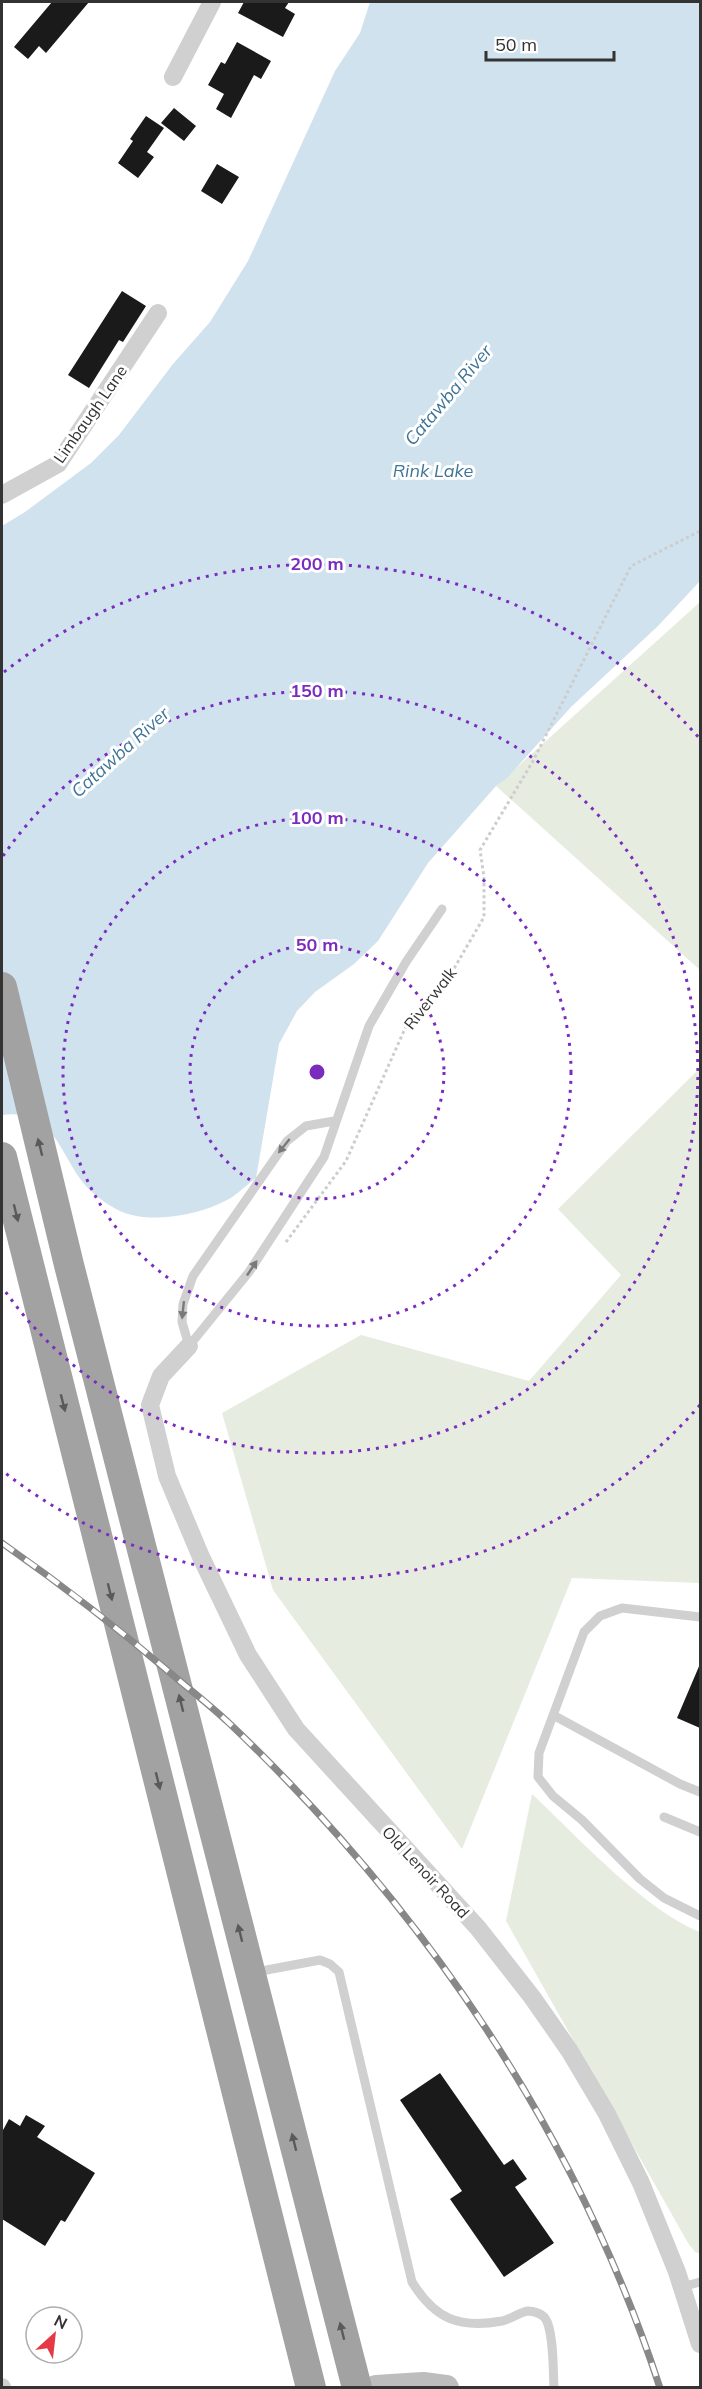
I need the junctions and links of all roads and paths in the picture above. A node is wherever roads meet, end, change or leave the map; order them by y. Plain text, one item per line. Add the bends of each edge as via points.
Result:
1 (212, 2) edge
2 (173, 77) dead end
3 (158, 313) dead end
4 (2, 495) edge
5 (700, 531) edge
6 (442, 909) dead end
7 (2, 987) edge
8 (334, 1121) junction
9 (2, 1157) edge
10 (283, 1245) dead end
11 (189, 1346) junction
12 (700, 1617) edge
13 (553, 1715) junction
14 (700, 1792) edge
15 (664, 1817) dead end
16 (700, 1832) edge
17 (700, 1916) edge
18 (250, 1973) junction
19 (700, 2282) edge
20 (682, 2287) junction
21 (700, 2344) edge
22 (311, 2388) edge
23 (357, 2388) edge
24 (376, 2388) edge
25 (446, 2388) edge
26 (554, 2388) edge

1 - 2 street
3 - 4 street, Limbaugh Lane via 58,465
5 - 10 path, Riverwalk via 631,566 533,761 480,850 484,917 453,972 407,1024 346,1161
6 - 8 lane via 369,1026
18 -> 7 highway
11 -> 8 lane via 255,1263 324,1157
8 -> 11 lane via 306,1126 287,1141 193,1276 183,1304 182,1322
9 -> 22 highway
11 - 20 street, Old Lenoir Road via 161,1376 150,1405 168,1476 248,1655 296,1729 478,1928 569,2050 641,2183
12 - 13 lane via 622,1608 600,1617 584,1632
13 - 14 lane
13 - 17 lane via 539,1753 538,1777 640,1879 664,1898
15 - 16 lane
23 -> 18 highway
18 - 26 lane via 320,1960 339,1972 412,2282 428,2306 454,2322 503,2321 528,2311 545,2318
19 - 20 lane
20 - 21 street, Old Lenoir Road
24 - 25 main road

